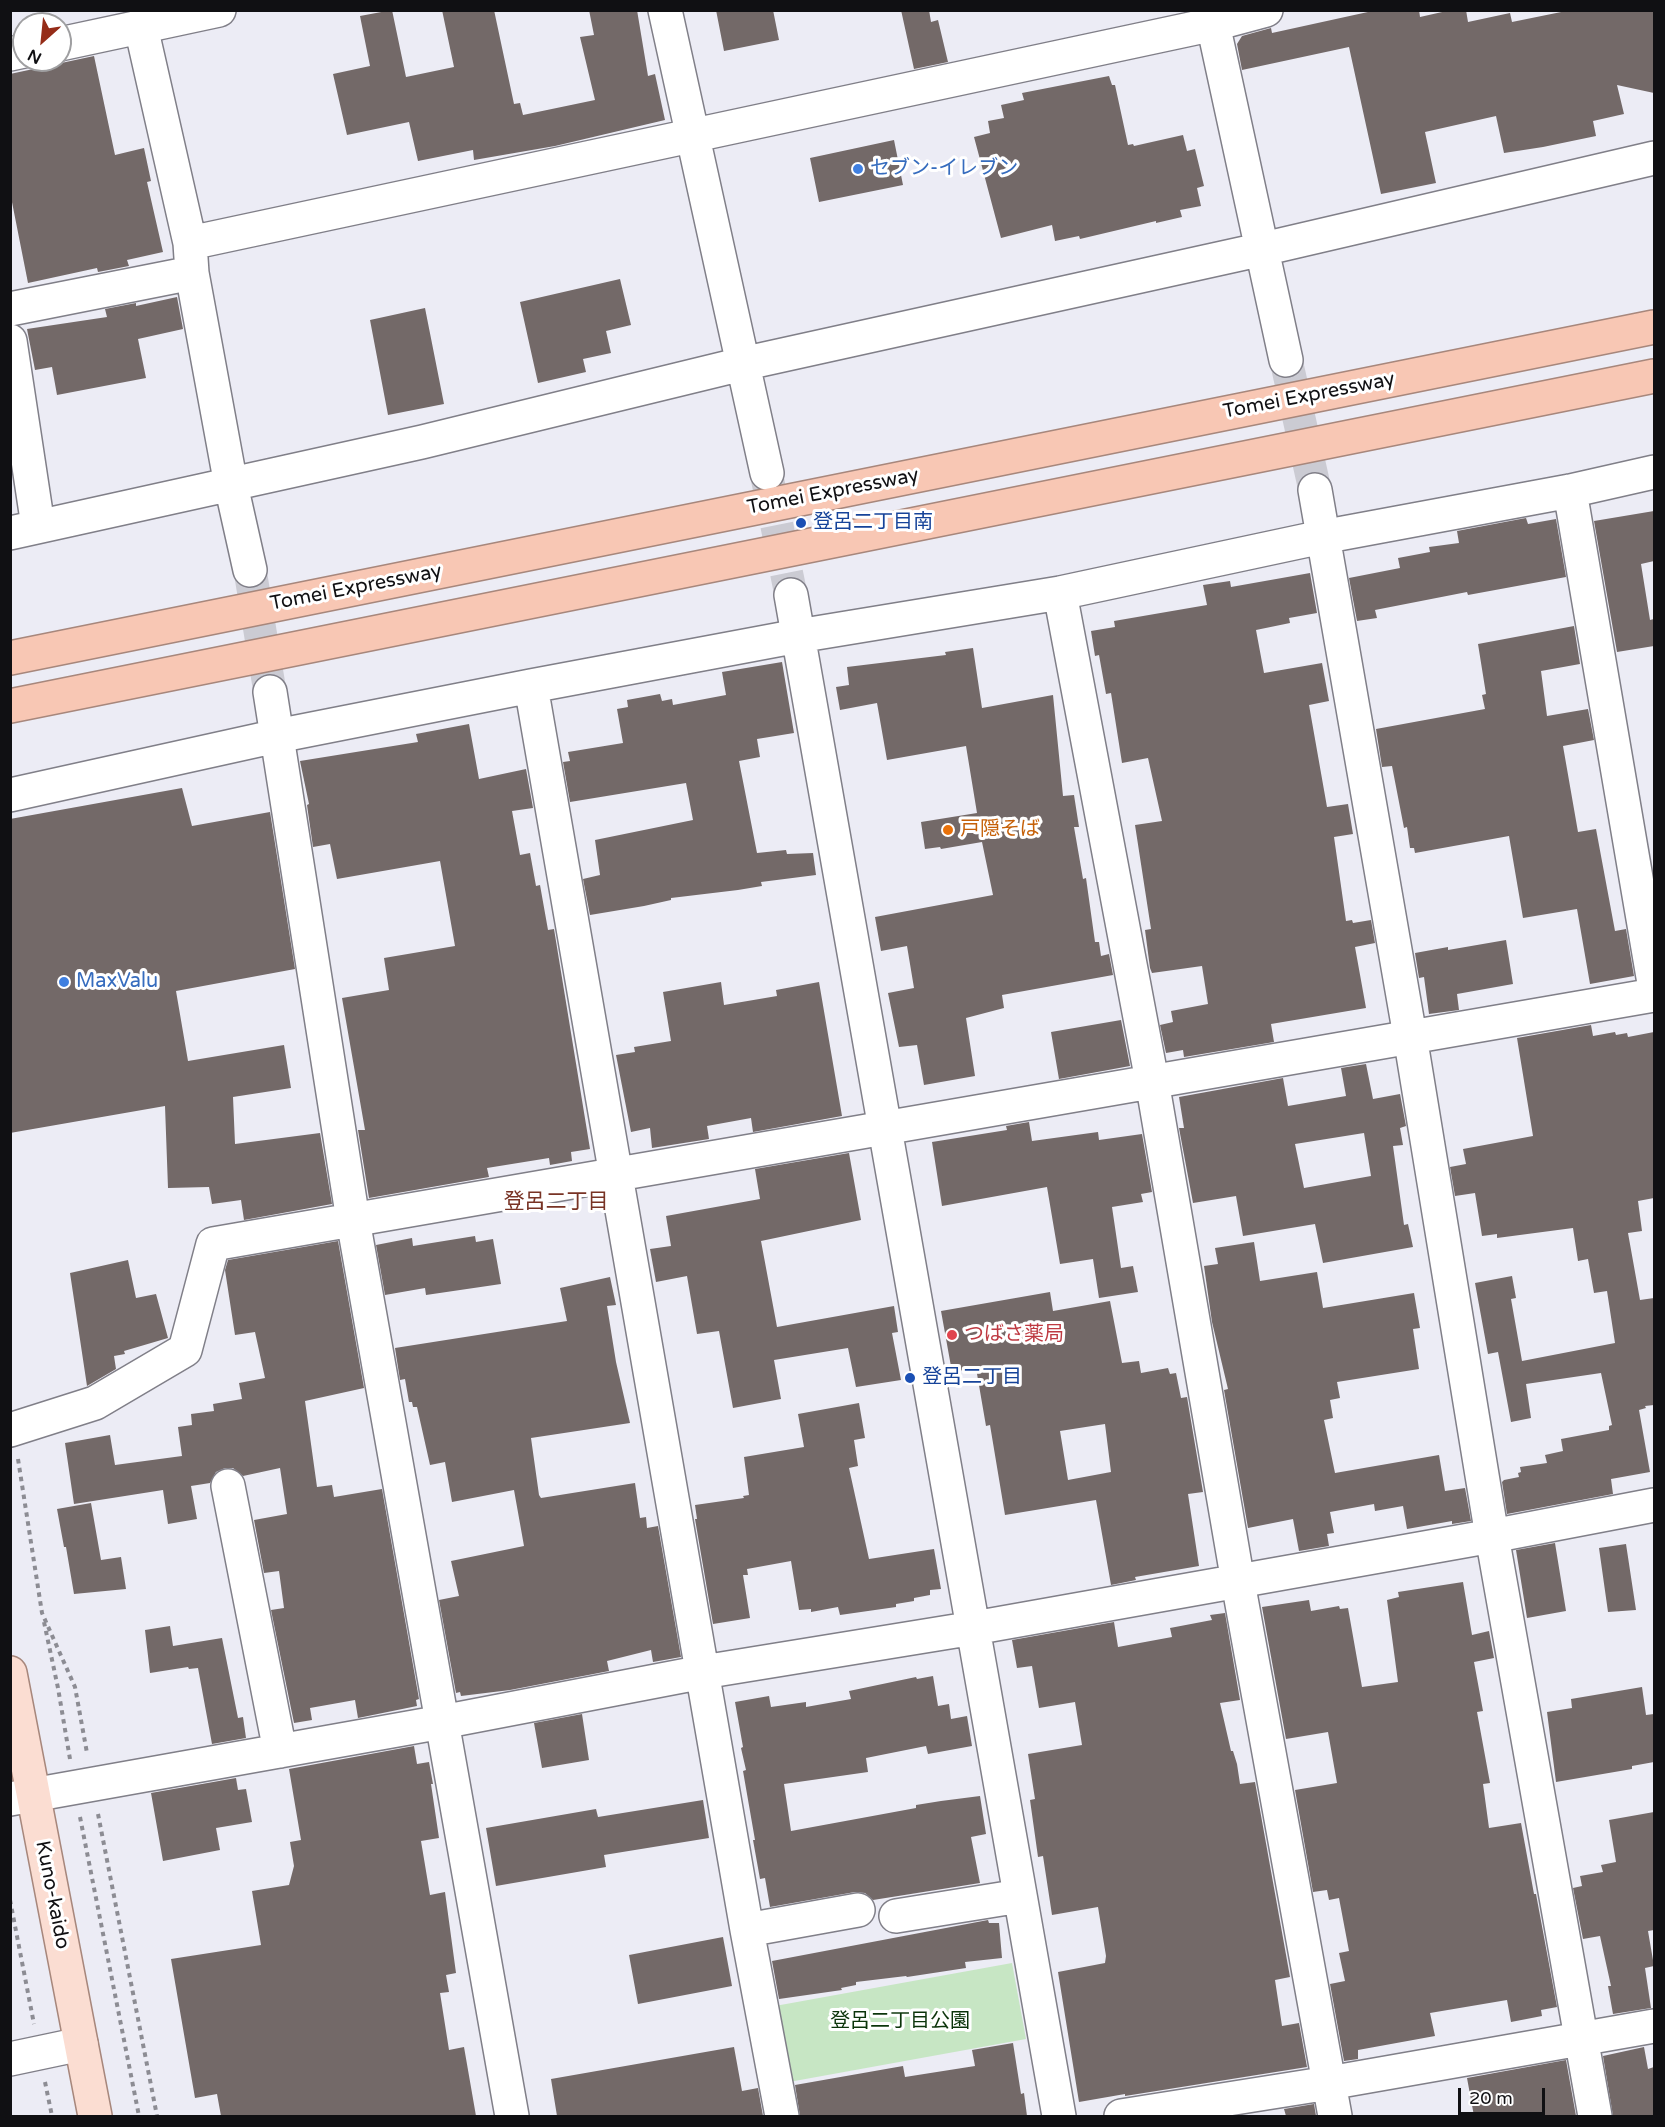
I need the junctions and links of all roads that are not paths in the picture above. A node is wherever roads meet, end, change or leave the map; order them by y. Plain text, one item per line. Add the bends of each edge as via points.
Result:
1 (219, 10) edge
2 (665, 10) edge
3 (1266, 10) edge
4 (1212, 17) edge
5 (141, 27) junction
6 (72, 41) edge
7 (691, 135) junction
8 (1654, 158) edge
9 (1263, 249) junction
10 (191, 258) junction
11 (10, 309) edge
12 (1654, 327) edge
13 (10, 341) edge
14 (1286, 360) tunnel mouth
15 (742, 364) junction
16 (1654, 376) edge
17 (1654, 472) edge
18 (767, 473) tunnel mouth
19 (231, 485) junction
20 (1315, 490) tunnel mouth
21 (1570, 490) junction
22 (24, 530) edge
23 (1322, 537) junction
24 (250, 570) tunnel mouth
25 (1060, 592) junction
26 (791, 595) tunnel mouth
27 (798, 636) junction
28 (10, 658) edge
29 (531, 686) junction
30 (270, 692) tunnel mouth
31 (10, 706) edge
32 (277, 736) junction
33 (10, 795) edge
34 (1654, 983) edge
35 (1654, 995) edge
36 (1410, 1036) junction
37 (1152, 1081) junction
38 (885, 1127) junction
39 (617, 1174) junction
40 (353, 1220) junction
41 (10, 1431) edge
42 (228, 1486) dead end
43 (1654, 1505) edge
44 (1492, 1536) junction
45 (1238, 1582) junction
46 (975, 1628) junction
47 (704, 1672) junction
48 (10, 1673) edge
49 (442, 1722) junction
50 (280, 1751) junction
51 (22, 1797) edge
52 (1020, 1896) junction
53 (858, 1910) dead end
54 (896, 1916) dead end
55 (747, 1930) junction
56 (1654, 2026) edge
57 (1582, 2039) junction
58 (81, 2044) junction
59 (10, 2059) edge
60 (1329, 2083) junction
61 (95, 2116) edge
62 (513, 2116) edge
63 (783, 2116) edge
64 (1059, 2116) edge
65 (1121, 2116) edge
66 (1335, 2116) edge
67 (1595, 2116) edge

1 - 5 street
2 - 7 street
3 - 4 street
4 - 7 street
4 - 9 street
5 - 6 street
5 - 10 street
7 - 10 street
7 - 15 street
8 - 9 street
9 - 14 street
9 - 15 street
10 - 11 street
10 - 19 street
12 - 28 highway, Tomei Expressway
13 - 22 street
15 - 18 street
15 - 19 street
16 - 31 highway
17 - 21 street
19 - 22 street
19 - 24 street
20 - 23 street
21 - 23 street
21 - 34 street
23 - 25 street
23 - 36 street
25 - 27 street
25 - 37 street
26 - 27 street
27 - 29 street
27 - 38 street
29 - 32 street
29 - 39 street
30 - 32 street
32 - 33 street
32 - 40 street
35 - 36 street
36 - 37 street
36 - 44 street
37 - 38 street
37 - 45 street
38 - 39 street
38 - 46 street
39 - 40 street
39 - 47 street
40 - 41 street via 213,1244 185,1350 95,1403
40 - 49 street
42 - 50 street
43 - 44 street
44 - 45 street
44 - 57 street
45 - 46 street
45 - 60 street
46 - 47 street
46 - 52 street
47 - 49 street
47 - 55 street
48 - 51 main road, Kuno-kaido
49 - 50 street
49 - 62 street
50 - 51 street
51 - 58 main road, Kuno-kaido
52 - 54 street
52 - 64 street
53 - 55 street
55 - 63 street
56 - 57 street
57 - 60 street
57 - 67 street
58 - 59 street
58 - 61 main road, Kuno-kaido
60 - 65 street
60 - 66 street

